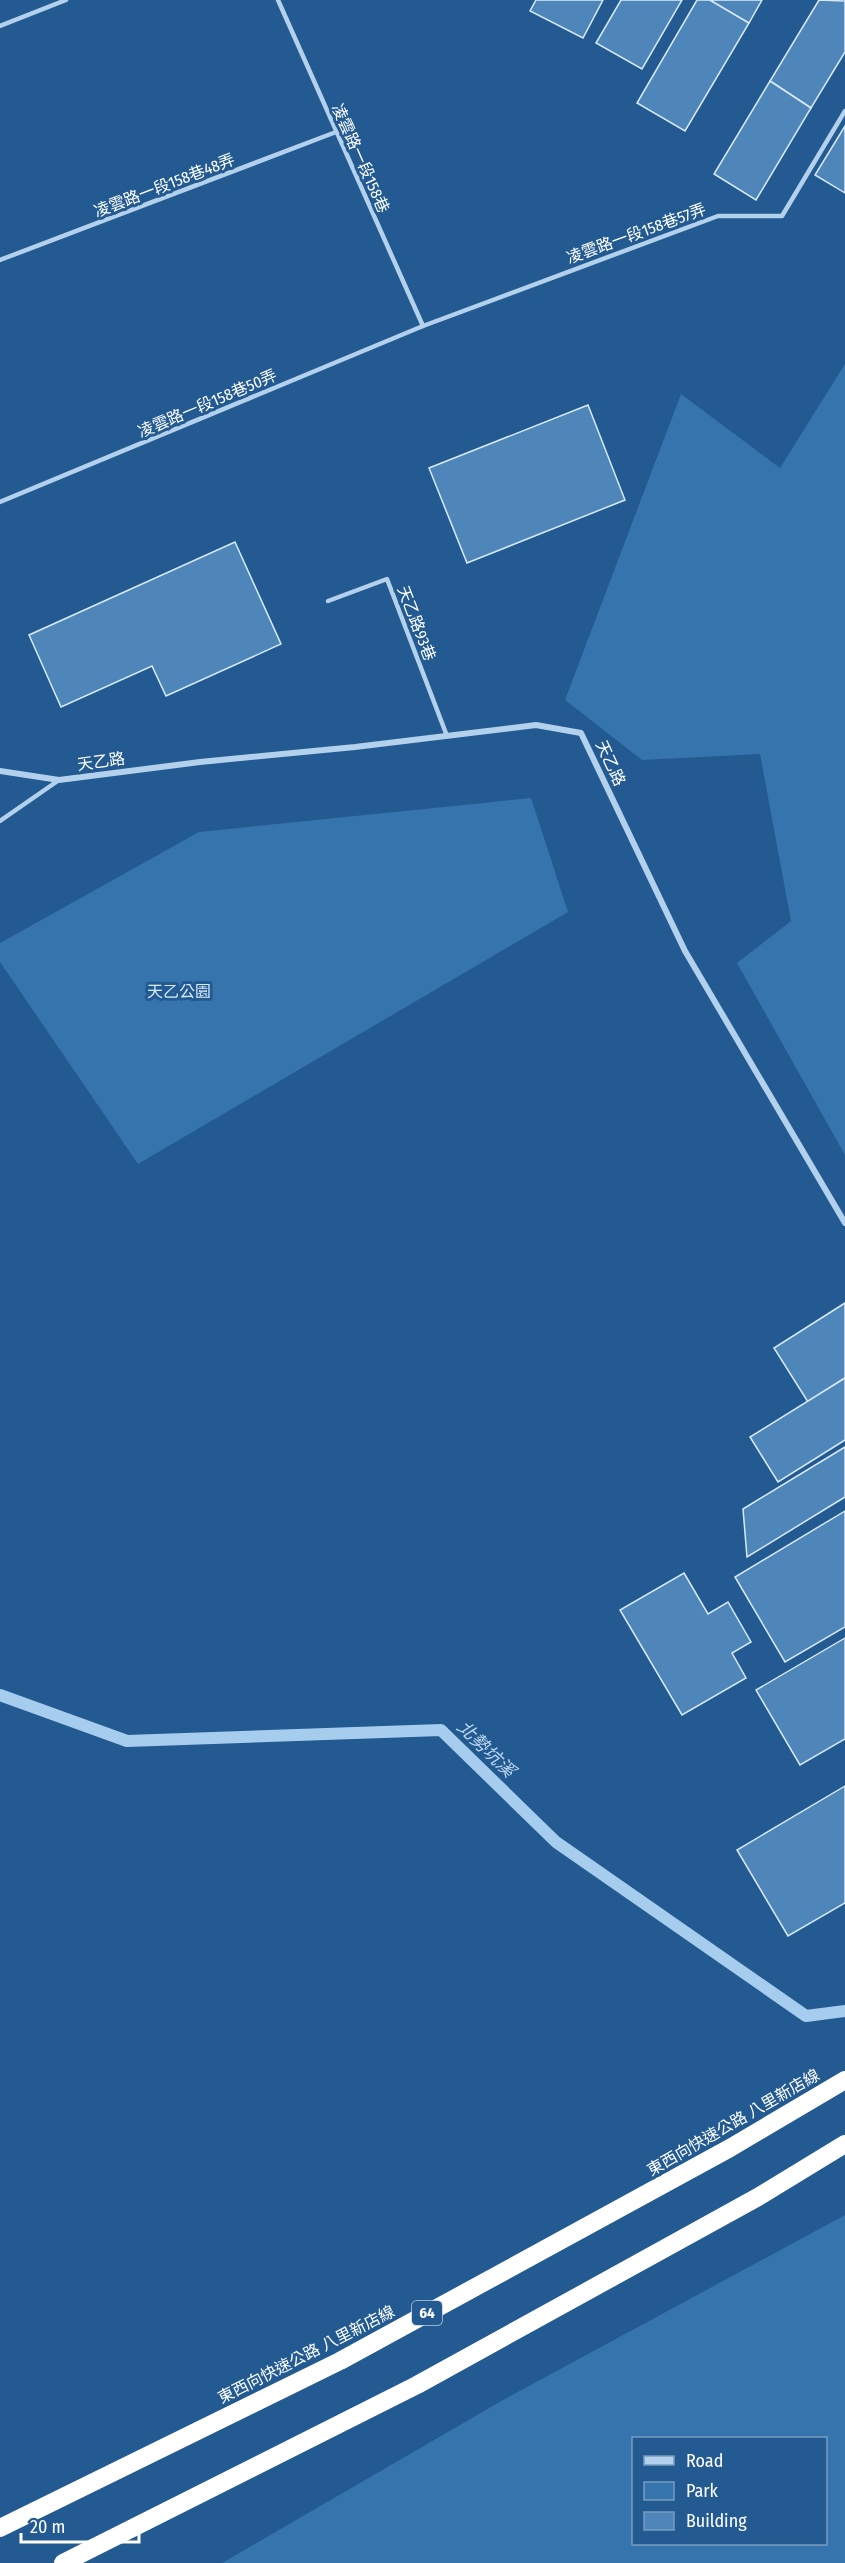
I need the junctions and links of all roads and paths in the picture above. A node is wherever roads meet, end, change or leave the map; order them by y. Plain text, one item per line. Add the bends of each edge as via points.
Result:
1 (66, 0) edge
2 (278, 0) edge
3 (0, 26) edge
4 (845, 111) edge
5 (336, 132) junction
6 (0, 260) edge
7 (423, 326) junction
8 (0, 502) edge
9 (328, 601) dead end
10 (447, 736) junction
11 (0, 771) edge
12 (59, 780) junction
13 (0, 821) edge
14 (845, 1223) edge
15 (845, 2080) edge
16 (845, 2144) edge
17 (0, 2528) edge
18 (63, 2563) edge

1 - 3 lane
2 - 5 lane, 凌雲路一段158巷
4 - 7 lane, 凌雲路一段158巷57弄 via 782,216 718,216
5 - 6 lane, 凌雲路一段158巷48弄
5 - 7 lane, 凌雲路一段158巷
7 - 8 lane, 凌雲路一段158巷50弄
9 - 10 lane, 天乙路93巷 via 387,579
10 - 12 street, 天乙路
10 - 14 street, 天乙路 via 536,725 581,733 685,951
11 - 12 street, 天乙路
12 - 13 lane
15 - 17 highway, 東西向快速公路 八里新店線 / 64 via 730,2148 340,2361
16 - 18 highway via 758,2197 417,2385

